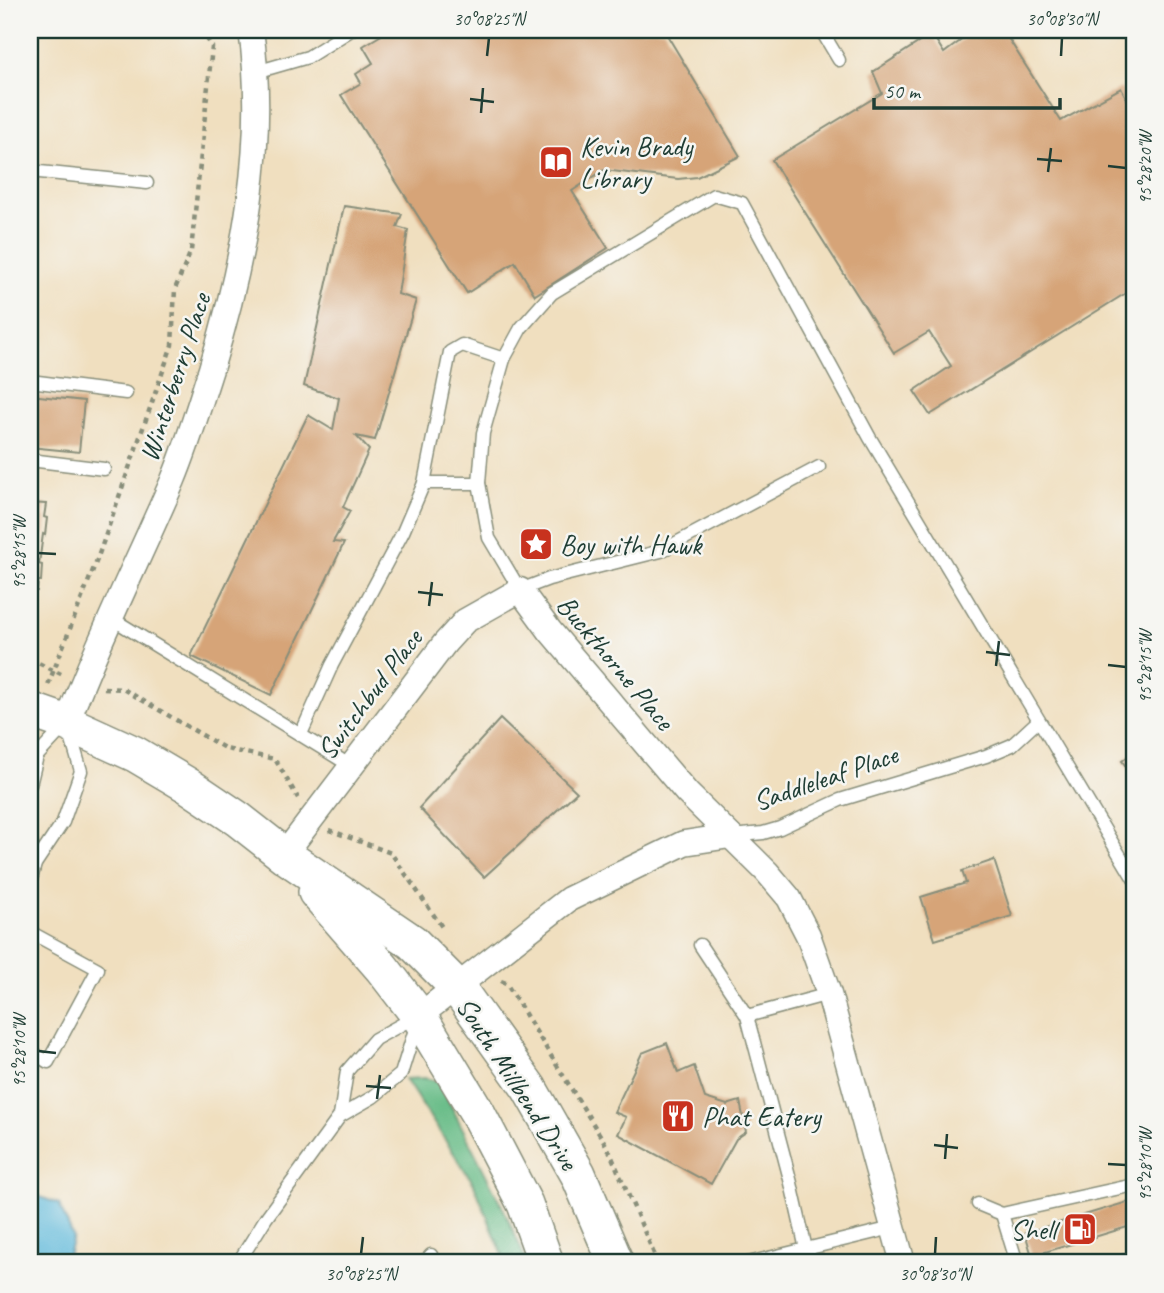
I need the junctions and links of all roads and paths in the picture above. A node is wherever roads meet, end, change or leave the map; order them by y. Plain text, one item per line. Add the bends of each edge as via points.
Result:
1 (251, 30) edge
2 (351, 30) edge
3 (821, 30) edge
4 (839, 60) dead end
5 (256, 72) junction
6 (30, 171) edge
7 (147, 183) dead end
8 (504, 359) junction
9 (30, 381) edge
10 (126, 393) dead end
11 (30, 460) edge
12 (819, 467) dead end
13 (104, 469) dead end
14 (424, 483) junction
15 (479, 483) junction
16 (520, 590) junction
17 (111, 618) junction
18 (30, 659) edge
19 (54, 670) dead end
20 (30, 710) edge
21 (1038, 720) junction
22 (67, 723) junction
23 (301, 734) junction
24 (351, 766) junction
25 (30, 785) edge
26 (730, 836) junction
27 (30, 837) edge
28 (284, 855) junction
29 (35, 864) junction
30 (1134, 879) edge
31 (30, 884) edge
32 (30, 932) edge
33 (700, 945) dead end
34 (457, 987) junction
35 (830, 995) junction
36 (419, 1016) junction
37 (747, 1016) junction
38 (30, 1051) edge
39 (340, 1116) junction
40 (1134, 1185) edge
41 (978, 1204) dead end
42 (1002, 1214) junction
43 (892, 1228) junction
44 (806, 1249) junction
45 (1134, 1258) edge
46 (237, 1263) edge
47 (546, 1263) edge
48 (616, 1263) edge
49 (748, 1263) edge
50 (903, 1263) edge
51 (1017, 1263) edge
52 (1117, 1263) edge

1 - 5 street, Winterberry Place
2 - 5 lane via 308,57
3 - 4 lane
5 - 17 street, Winterberry Place via 255,147 232,301 173,478
6 - 7 lane
8 - 14 lane via 461,345 450,352
8 - 15 lane, Buckthorne Place via 483,433
8 - 21 lane, Buckthorne Place via 521,328 552,293 714,195 742,203 870,438
9 - 10 lane
11 - 13 lane
12 - 16 lane via 661,551
14 - 15 lane
14 - 23 lane
15 - 16 lane, Buckthorne Place via 489,538
16 - 24 street, Switchbud Place via 465,621
16 - 26 street, Buckthorne Place via 687,793
17 - 22 street, Winterberry Place
17 - 23 lane
18 - 19 path
20 - 22 street, South Millbend Drive
21 - 26 lane, Saddleleaf Place via 1012,745 986,756 840,800 763,834
21 - 30 lane, Buckthorne Place
22 - 25 lane via 37,756
22 - 28 street, South Millbend Drive via 135,754 189,786
22 - 29 lane via 81,772 63,822
23 - 24 lane
24 - 28 street, Switchbud Place
26 - 34 street, Saddleleaf Place via 684,843 569,899
26 - 35 street, Buckthorne Place via 789,898
27 - 29 lane
28 - 34 street, South Millbend Drive via 412,942
28 - 36 street, South Millbend Drive
29 - 31 lane
32 - 38 lane via 98,969 48,1062
33 - 37 lane
34 - 36 street, Saddleleaf Place
34 - 48 street, South Millbend Drive via 529,1088 578,1174
35 - 37 lane
35 - 43 street, Buckthorne Place
36 - 39 lane via 401,1074
36 - 39 lane via 374,1039 347,1071
36 - 47 street, South Millbend Drive via 525,1204
37 - 44 lane
39 - 46 lane
40 - 42 lane
41 - 42 lane
42 - 51 lane
43 - 44 lane
43 - 50 street, Buckthorne Place
44 - 49 lane
45 - 52 lane

